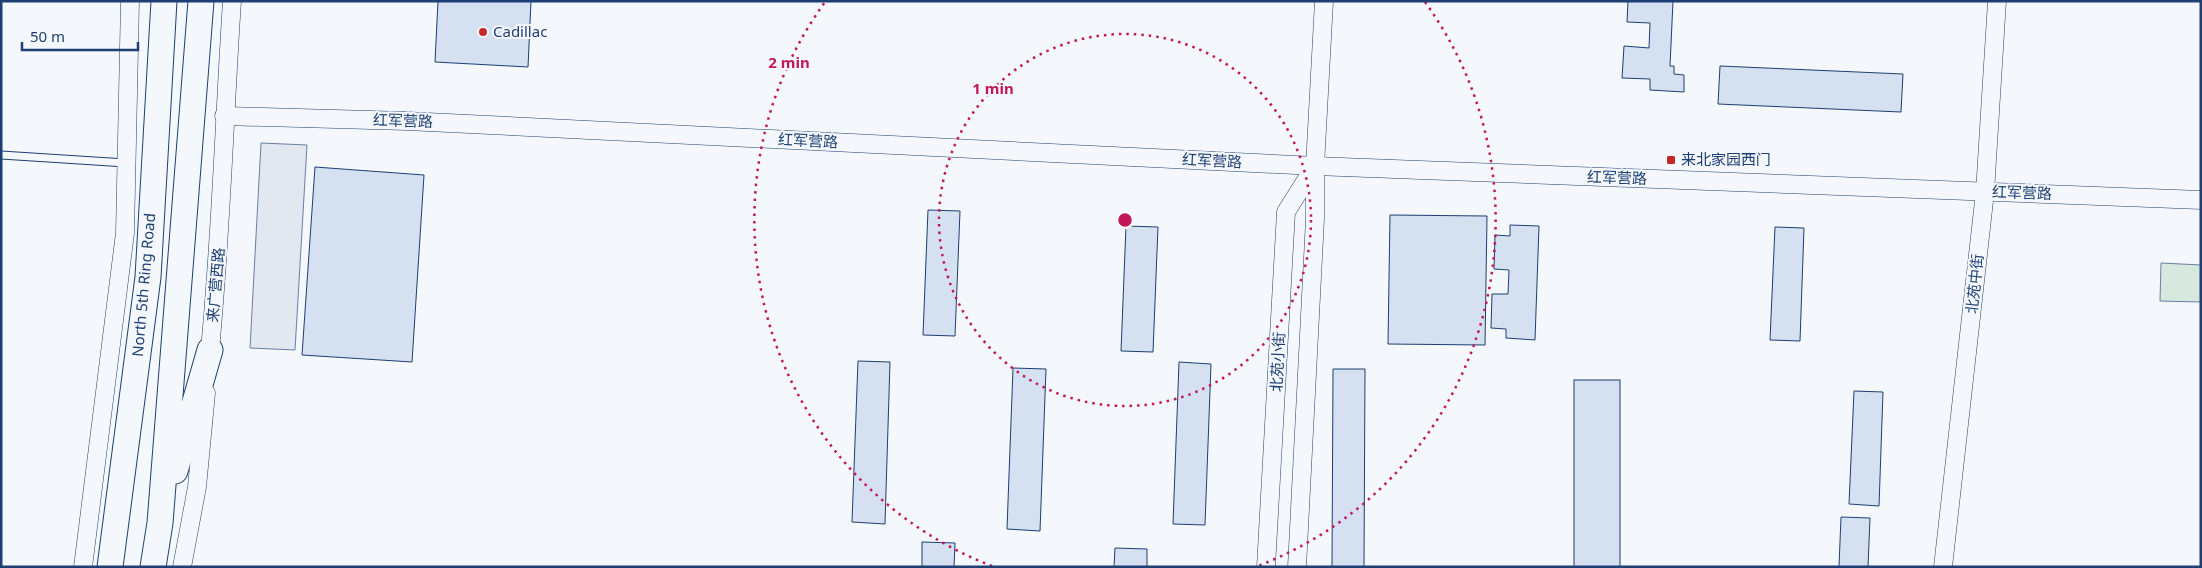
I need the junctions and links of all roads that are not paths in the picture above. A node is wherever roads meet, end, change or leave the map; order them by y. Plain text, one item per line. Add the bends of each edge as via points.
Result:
1 (130, 1) edge
2 (164, 1) edge
3 (201, 1) edge
4 (232, 1) edge
5 (1324, 1) edge
6 (1997, 1) edge
7 (224, 116) junction
8 (1, 155) edge
9 (126, 163) junction
10 (1315, 166) junction
11 (1985, 192) junction
12 (2201, 200) edge
13 (210, 350) junction
14 (160, 523) junction
15 (83, 567) edge
16 (110, 567) edge
17 (153, 567) edge
18 (182, 567) edge
19 (1266, 567) edge
20 (1297, 567) edge
21 (1943, 567) edge

1 - 9 street
2 - 16 highway, North 5th Ring Road via 148,277
3 - 14 highway
4 - 7 street, 来广营西路
5 - 10 street, 北苑小街
6 - 11 street, 北苑中街
7 - 10 street, 红军营路 via 407,121
7 - 13 street, 来广营西路 via 219,244
8 - 9 lane
9 - 15 street via 124,233
10 - 11 street, 红军营路
10 - 19 street, 北苑小街 via 1286,212
10 - 20 street, 北苑小街
11 - 12 street, 红军营路
11 - 21 street, 北苑中街
13 - 14 highway
13 - 18 street, 来广营西路 via 197,487
14 - 17 highway

